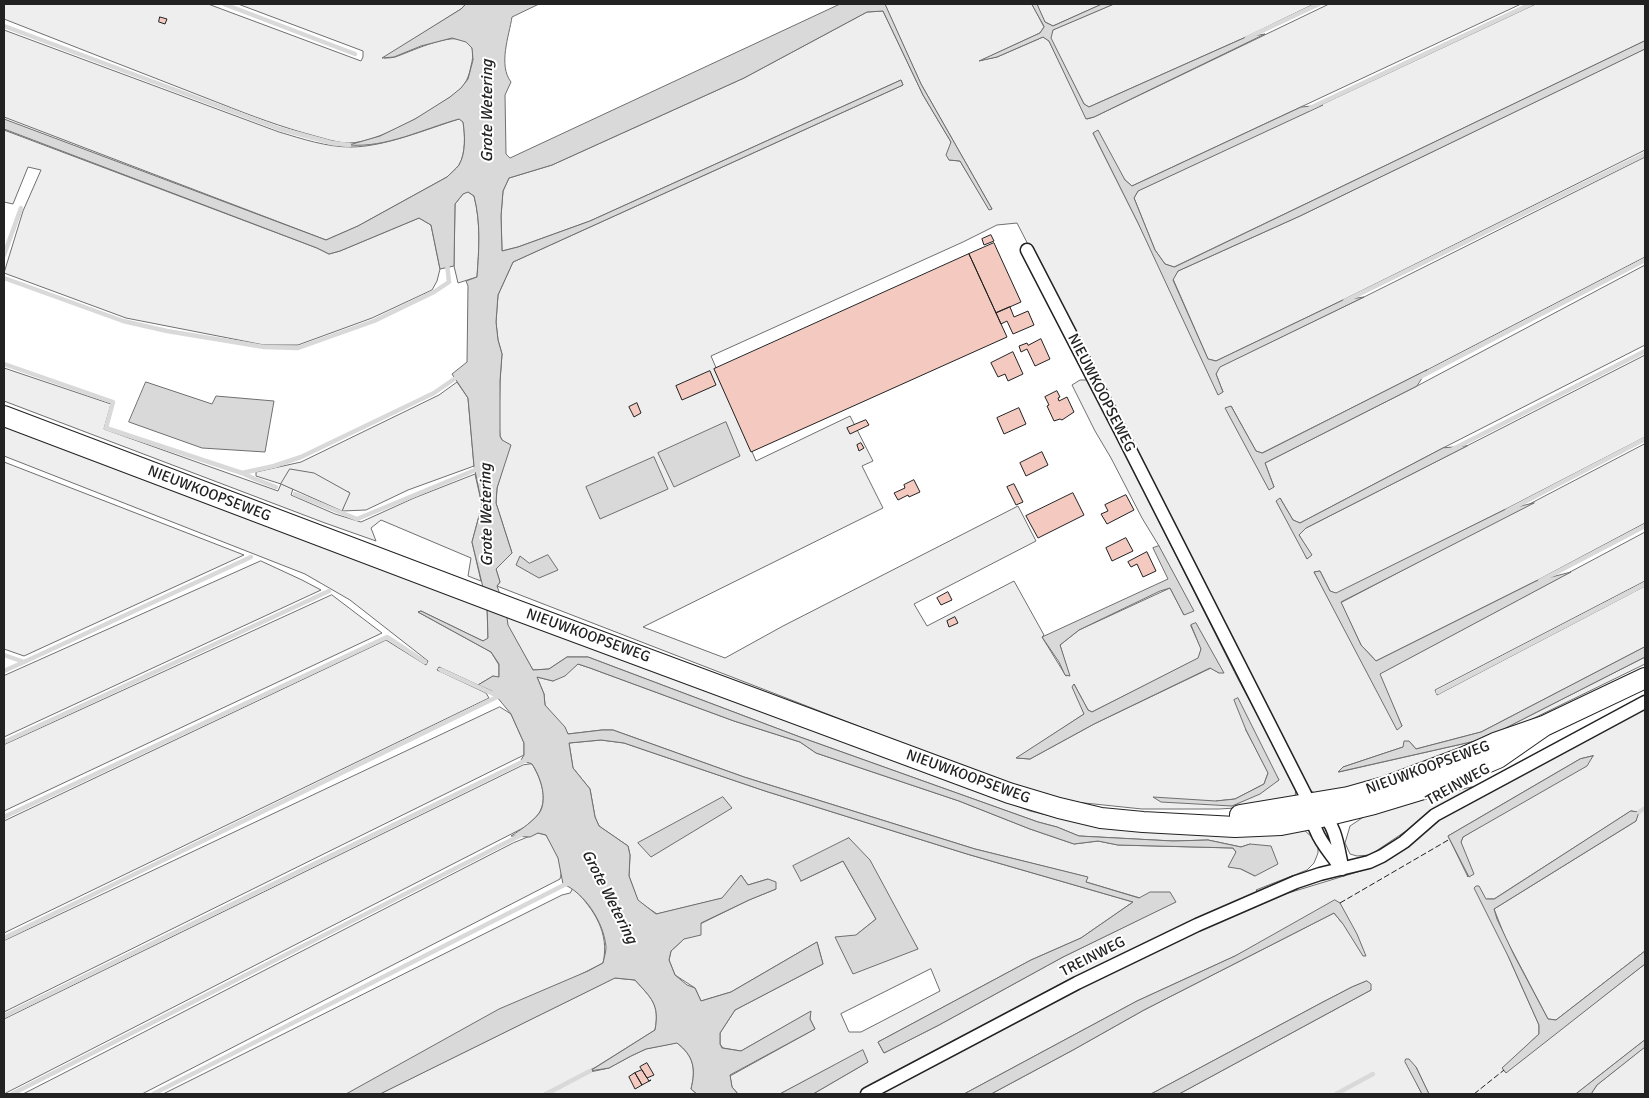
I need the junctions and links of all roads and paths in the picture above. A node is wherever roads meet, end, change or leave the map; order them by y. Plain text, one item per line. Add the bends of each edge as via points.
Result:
1 (1027, 250) dead end
2 (4, 416) edge
3 (1645, 678) edge
4 (1645, 702) edge
5 (1315, 813) junction
6 (1342, 869) junction
7 (868, 1094) edge

1 - 5 street, NIEUWKOOPSEWEG
2 - 5 main road, NIEUWKOOPSEWEG via 1009,793 1101,818 1143,822 1235,827 1281,824
3 - 5 main road, NIEUWKOOPSEWEG via 1544,726 1498,758 1430,787 1374,804
4 - 6 street, TREINWEG via 1435,815 1382,856
5 - 6 street via 1322,844
6 - 7 street, TREINWEG via 1296,882 1197,925

